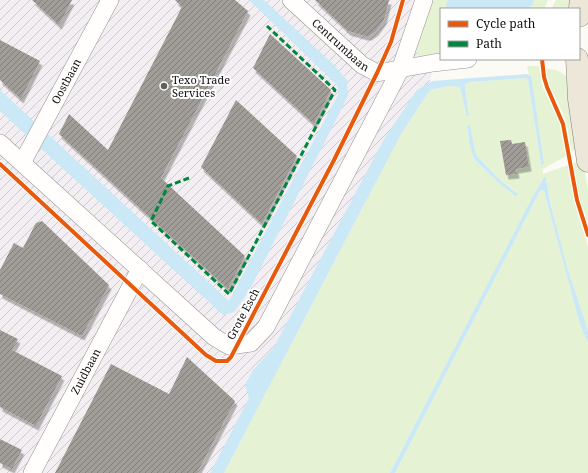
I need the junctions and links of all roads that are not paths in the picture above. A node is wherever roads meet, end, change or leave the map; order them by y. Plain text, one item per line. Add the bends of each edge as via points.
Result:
1 (110, 0) edge
2 (291, 0) edge
3 (424, 0) edge
4 (459, 60) edge
5 (577, 60) edge
6 (400, 70) junction
7 (0, 143) edge
8 (588, 161) edge
9 (22, 163) junction
10 (140, 269) junction
11 (32, 473) edge

1 - 9 street, Oostbaan
2 - 6 street, Centrumbaan via 362,65 377,73
3 - 6 street, Grote Esch
4 - 6 street, Centrumbaan
5 - 8 main road via 579,98
6 - 10 street, Grote Esch via 266,327 251,343 229,346 214,337
7 - 9 street, Grote Esch
9 - 10 street, Grote Esch
10 - 11 street, Zuidbaan

